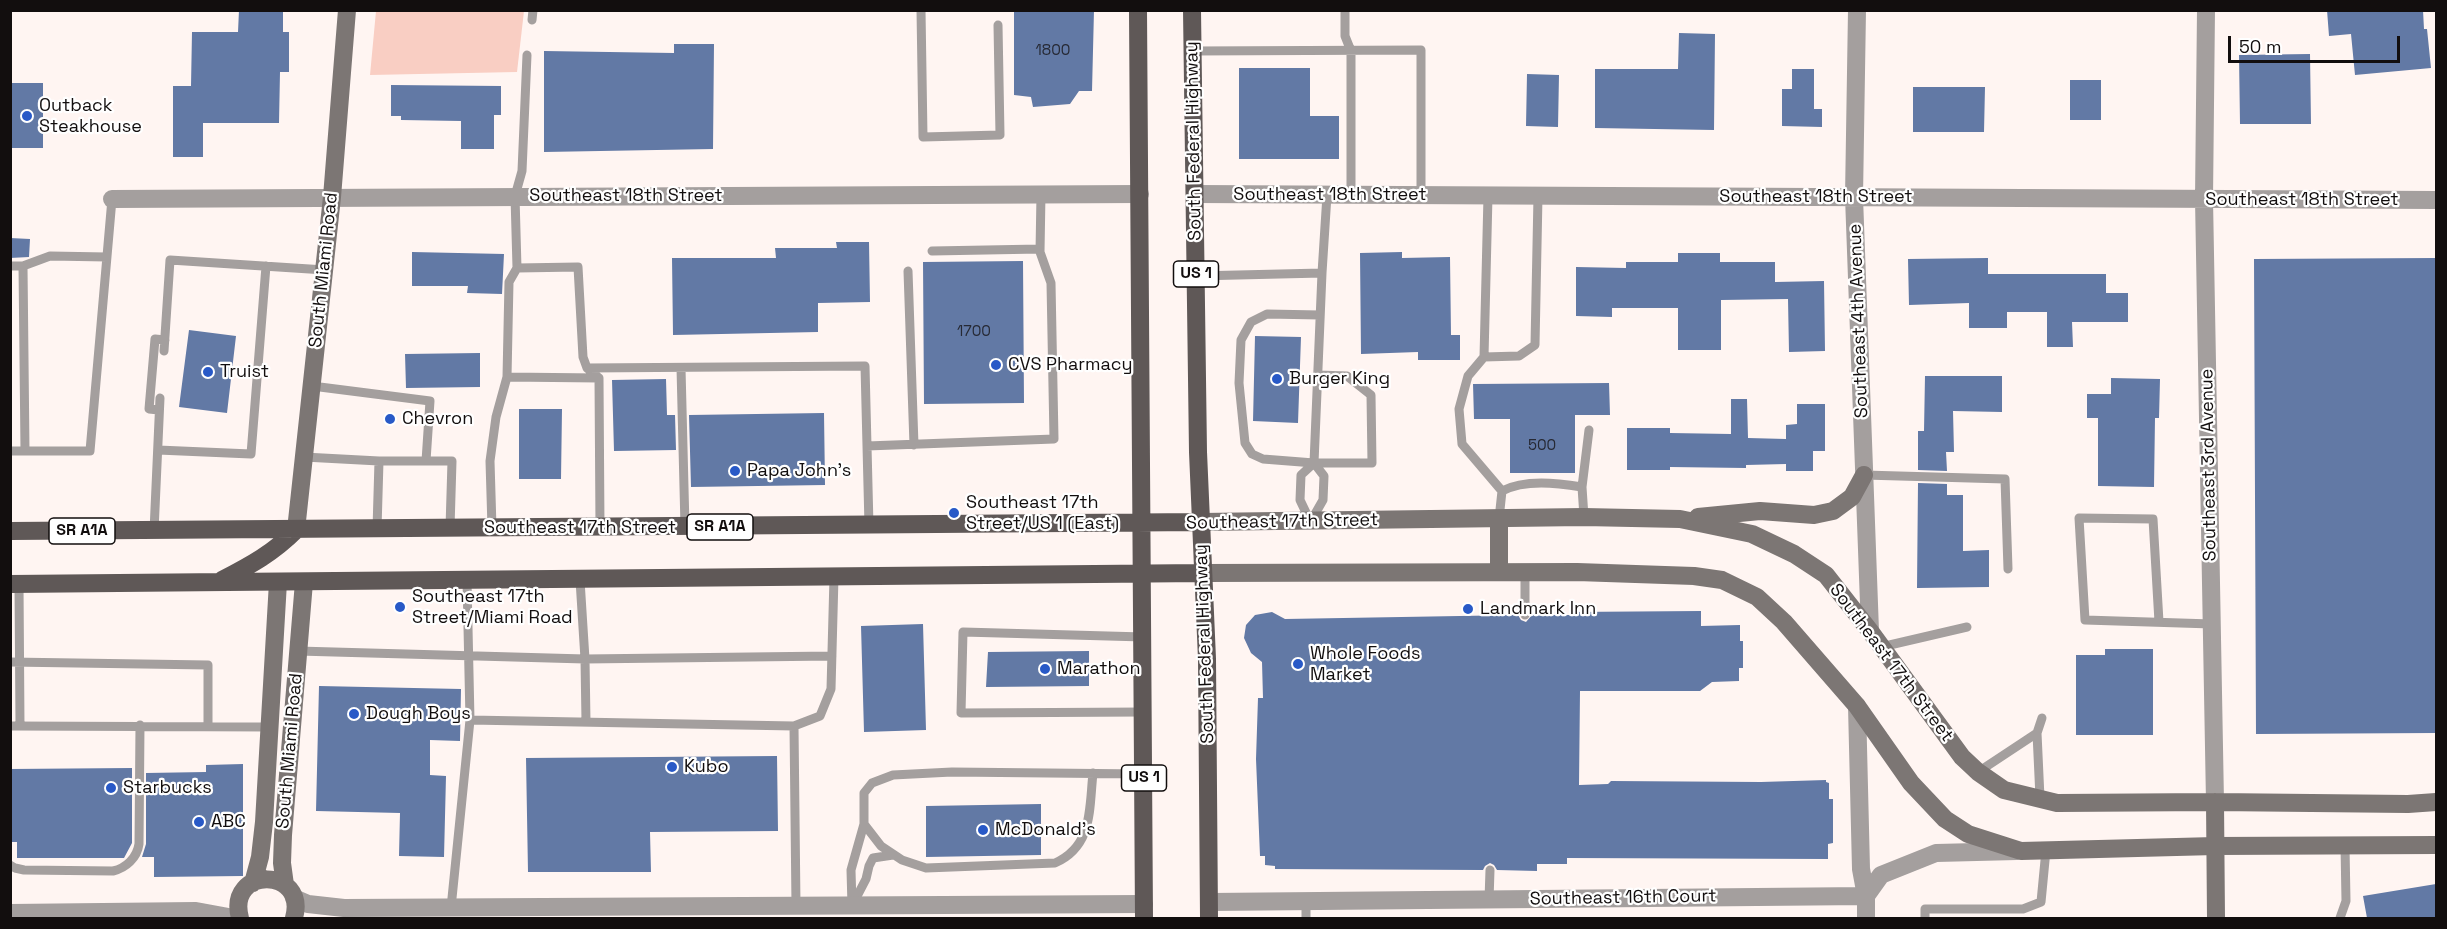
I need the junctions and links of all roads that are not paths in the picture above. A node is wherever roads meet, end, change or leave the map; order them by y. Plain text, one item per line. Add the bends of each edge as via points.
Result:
1 (348, 10) edge
2 (921, 10) edge
3 (1138, 10) edge
4 (1192, 10) edge
5 (1345, 10) edge
6 (1857, 10) edge
7 (2206, 10) edge
8 (998, 25) dead end
9 (1193, 51) junction
10 (1351, 51) junction
11 (527, 55) dead end
12 (1041, 194) junction
13 (1140, 194) junction
14 (1195, 194) junction
15 (1327, 195) junction
16 (1351, 195) junction
17 (1421, 195) junction
18 (515, 196) junction
19 (1488, 196) junction
20 (1538, 196) junction
21 (332, 197) junction
22 (1854, 197) junction
23 (112, 199) joint
24 (2204, 199) junction
25 (2436, 200) edge
26 (1040, 250) junction
27 (932, 251) dead end
28 (107, 257) junction
29 (10, 266) edge
30 (23, 266) junction
31 (266, 266) junction
32 (517, 268) junction
33 (324, 270) junction
34 (908, 271) dead end
35 (1322, 273) junction
36 (1196, 276) junction
37 (1320, 315) junction
38 (165, 340) junction
39 (164, 351) dead end
40 (1484, 357) junction
41 (587, 368) junction
42 (681, 368) junction
43 (1318, 375) junction
44 (507, 377) junction
45 (599, 378) junction
46 (312, 386) junction
47 (160, 399) dead end
48 (159, 410) junction
49 (1589, 430) dead end
50 (914, 445) junction
51 (867, 446) junction
52 (158, 450) junction
53 (10, 451) edge
54 (25, 451) junction
55 (304, 457) junction
56 (379, 461) junction
57 (426, 461) junction
58 (1314, 464) junction
59 (1864, 475) junction
60 (1582, 487) junction
61 (1502, 491) junction
62 (1584, 517) junction
63 (1500, 519) junction
64 (1680, 519) junction
65 (1311, 521) junction
66 (1202, 522) junction
67 (1143, 524) junction
68 (869, 526) junction
69 (685, 527) junction
70 (450, 528) junction
71 (492, 528) junction
72 (600, 528) junction
73 (377, 529) junction
74 (296, 530) junction
75 (10, 531) edge
76 (154, 531) junction
77 (2008, 569) dead end
78 (1499, 572) junction
79 (1525, 572) junction
80 (1203, 573) junction
81 (1143, 574) junction
82 (834, 577) junction
83 (580, 580) junction
84 (467, 581) junction
85 (218, 582) junction
86 (278, 582) junction
87 (304, 582) junction
88 (15, 584) edge
89 (1525, 615) dead end
90 (2159, 622) junction
91 (2212, 624) junction
92 (1967, 627) dead end
93 (1870, 631) junction
94 (1144, 637) junction
95 (1881, 647) junction
96 (298, 651) junction
97 (832, 656) junction
98 (468, 657) junction
99 (585, 659) junction
100 (15, 662) edge
101 (1857, 706) junction
102 (1144, 711) junction
103 (2042, 718) dead end
104 (470, 720) junction
105 (586, 723) junction
106 (140, 725) junction
107 (208, 725) junction
108 (15, 726) edge
109 (794, 726) junction
110 (270, 727) junction
111 (2037, 733) junction
112 (1978, 772) junction
113 (1093, 774) junction
114 (1144, 774) junction
115 (2040, 798) junction
116 (2215, 801) junction
117 (2436, 802) edge
118 (864, 824) junction
119 (2436, 845) edge
120 (2215, 846) junction
121 (2345, 846) junction
122 (2046, 850) junction
123 (2021, 851) junction
124 (893, 855) junction
125 (10, 865) edge
126 (1490, 870) dead end
127 (253, 883) junction
128 (289, 892) junction
129 (1866, 896) junction
130 (241, 897) junction
131 (1489, 900) junction
132 (796, 906) junction
133 (852, 906) junction
134 (332, 908) junction
135 (1209, 910) edge
136 (1306, 910) edge
137 (196, 911) junction
138 (1144, 911) edge
139 (445, 912) edge
140 (10, 913) edge
141 (2001, 914) edge
142 (234, 918) edge
143 (240, 918) edge
144 (296, 918) edge
145 (1866, 918) edge
146 (1925, 918) edge
147 (2216, 918) edge
148 (2340, 918) edge

1 - 21 main road, South Miami Road
2 - 8 lane via 923,137 1000,135
3 - 13 main road, US 1
4 - 9 main road, South Federal Highway / US 1
5 - 10 lane via 1345,36
6 - 22 street, Southeast 4th Avenue
7 - 24 street, Southeast 3rd Avenue
9 - 10 lane
9 - 14 main road, South Federal Highway / US 1
10 - 16 lane
10 - 17 lane via 1421,50
11 - 18 lane via 522,171
12 - 13 street, Southeast 18th Street
12 - 18 street, Southeast 18th Street
12 - 26 lane
13 - 67 main road, US 1
14 - 15 street, Southeast 18th Street
14 - 36 main road, South Federal Highway / US 1
15 - 16 street, Southeast 18th Street
15 - 35 lane
16 - 17 street, Southeast 18th Street
17 - 19 street, Southeast 18th Street
18 - 21 street, Southeast 18th Street
18 - 32 lane
19 - 20 street, Southeast 18th Street
19 - 40 lane
20 - 22 street, Southeast 18th Street
20 - 40 lane via 1535,345 1519,356
21 - 23 street, Southeast 18th Street
21 - 33 main road, South Miami Road
22 - 24 street, Southeast 18th Street
22 - 59 street, Southeast 4th Avenue
23 - 28 lane
24 - 25 street, Southeast 18th Street
24 - 91 street, Southeast 3rd Avenue
26 - 27 lane
26 - 50 lane via 1051,283 1054,439
28 - 30 lane via 50,255
28 - 54 lane via 90,451
29 - 30 lane
30 - 54 lane
31 - 33 lane
31 - 38 lane via 170,260
31 - 52 lane via 251,454
32 - 41 lane via 578,267 583,357
32 - 44 lane via 509,282
33 - 46 main road, South Miami Road
34 - 50 lane
35 - 36 lane
35 - 37 lane
36 - 66 main road, South Federal Highway / US 1
37 - 43 lane
37 - 58 lane via 1267,314 1251,322 1241,340 1239,383 1245,444 1252,454 1263,459
38 - 39 lane
38 - 48 lane via 155,339 149,409
40 - 61 lane via 1468,376 1459,408 1462,444
41 - 42 lane
41 - 45 lane
42 - 51 lane via 865,366
42 - 69 lane
43 - 58 lane
43 - 58 lane via 1347,375 1371,395 1372,463
44 - 45 lane
44 - 71 lane via 490,461
45 - 72 lane
46 - 55 main road, South Miami Road
46 - 57 lane via 430,401
47 - 48 lane
48 - 52 lane
49 - 60 lane
50 - 51 lane
51 - 68 lane
52 - 76 lane
53 - 54 lane
55 - 56 lane
55 - 74 main road, South Miami Road
56 - 57 lane
56 - 73 lane
57 - 70 lane via 452,461
58 - 65 lane via 1324,476 1323,500
58 - 65 lane via 1301,475 1300,500
59 - 64 main road via 1852,497 1833,511 1814,515 1760,511
59 - 77 lane via 2005,479
59 - 93 street, Southeast 4th Avenue
60 - 61 lane via 1525,483
60 - 62 lane
61 - 63 lane
62 - 63 main road, Southeast 17th Street
62 - 64 main road, Southeast 17th Street
63 - 65 main road, Southeast 17th Street
63 - 78 main road
64 - 93 main road, Southeast 17th Street via 1752,534 1794,554 1826,575
65 - 66 main road, Southeast 17th Street
66 - 67 main road, Southeast 17th Street / SR A1A
66 - 80 main road, South Federal Highway / US 1
67 - 68 main road, Southeast 17th Street / SR A1A
67 - 81 main road, US 1
68 - 69 main road, Southeast 17th Street / SR A1A
69 - 72 main road, Southeast 17th Street / SR A1A
70 - 71 main road, Southeast 17th Street / SR A1A
70 - 73 main road, Southeast 17th Street / SR A1A
71 - 72 main road, Southeast 17th Street / SR A1A
73 - 74 main road, Southeast 17th Street / SR A1A
74 - 76 main road, Southeast 17th Street / SR A1A
74 - 85 main road via 277,549
75 - 76 main road, Southeast 17th Street / SR A1A
78 - 79 main road
78 - 80 main road
79 - 89 lane
79 - 101 main road via 1722,580 1757,597 1784,622
80 - 81 main road
80 - 135 main road, South Federal Highway / US 1
81 - 82 main road
81 - 94 main road, US 1
82 - 83 main road
82 - 97 lane
83 - 84 main road
83 - 99 lane
84 - 87 main road
84 - 98 lane
85 - 86 main road
85 - 88 main road
86 - 87 main road
86 - 110 main road, South Miami Road
87 - 96 main road, South Miami Road
88 - 100 lane
90 - 90 lane via 2085,620 2079,518 2153,519
90 - 91 lane
91 - 116 street, Southeast 3rd Avenue
92 - 95 lane
93 - 95 main road, Southeast 17th Street
94 - 102 main road, US 1
94 - 102 lane via 963,632 962,713
95 - 112 main road, Southeast 17th Street via 1962,757
96 - 98 lane
96 - 128 main road, South Miami Road via 282,863
97 - 99 lane
97 - 109 lane via 831,689 820,716
98 - 99 lane
98 - 104 lane
99 - 105 lane
100 - 107 lane via 208,665
100 - 108 lane
101 - 123 main road via 1911,783 1946,819 1968,834
101 - 129 street via 1861,869
102 - 114 main road, US 1
103 - 111 lane
104 - 105 lane
104 - 139 lane
105 - 109 lane
106 - 107 lane
106 - 108 lane
106 - 125 lane via 138,853 122,869 113,871 24,870
107 - 110 lane
109 - 132 lane
110 - 127 main road, South Miami Road via 264,822
111 - 112 lane
111 - 115 lane
112 - 115 main road, Southeast 17th Street via 2004,790
113 - 114 lane
113 - 118 lane via 892,775 872,783 864,793
113 - 124 lane via 1083,840 1068,857 1055,863 926,868
114 - 138 main road, US 1
115 - 116 main road, Southeast 17th Street via 2057,803
116 - 117 main road, Southeast 17th Street
116 - 120 main road, Southeast 3rd Avenue
118 - 124 lane
118 - 133 lane via 851,870
119 - 121 main road
120 - 121 main road
120 - 122 main road
120 - 147 main road, Southeast 3rd Avenue
121 - 148 lane via 2346,901
122 - 123 main road
122 - 141 lane via 2041,902
123 - 129 street via 1936,853 1881,875
124 - 133 lane via 873,858
126 - 131 lane
127 - 128 main road via 273,879
127 - 130 main road
128 - 134 street via 308,904
128 - 144 main road, South Miami Road
129 - 131 street, Southeast 16th Court
129 - 145 street
130 - 137 street
130 - 143 main road
131 - 136 street, Southeast 16th Court
132 - 133 street
132 - 139 street
133 - 138 street
134 - 139 street
134 - 144 street
135 - 136 street, Southeast 16th Court
137 - 140 street
137 - 142 street
141 - 146 lane via 1925,909

